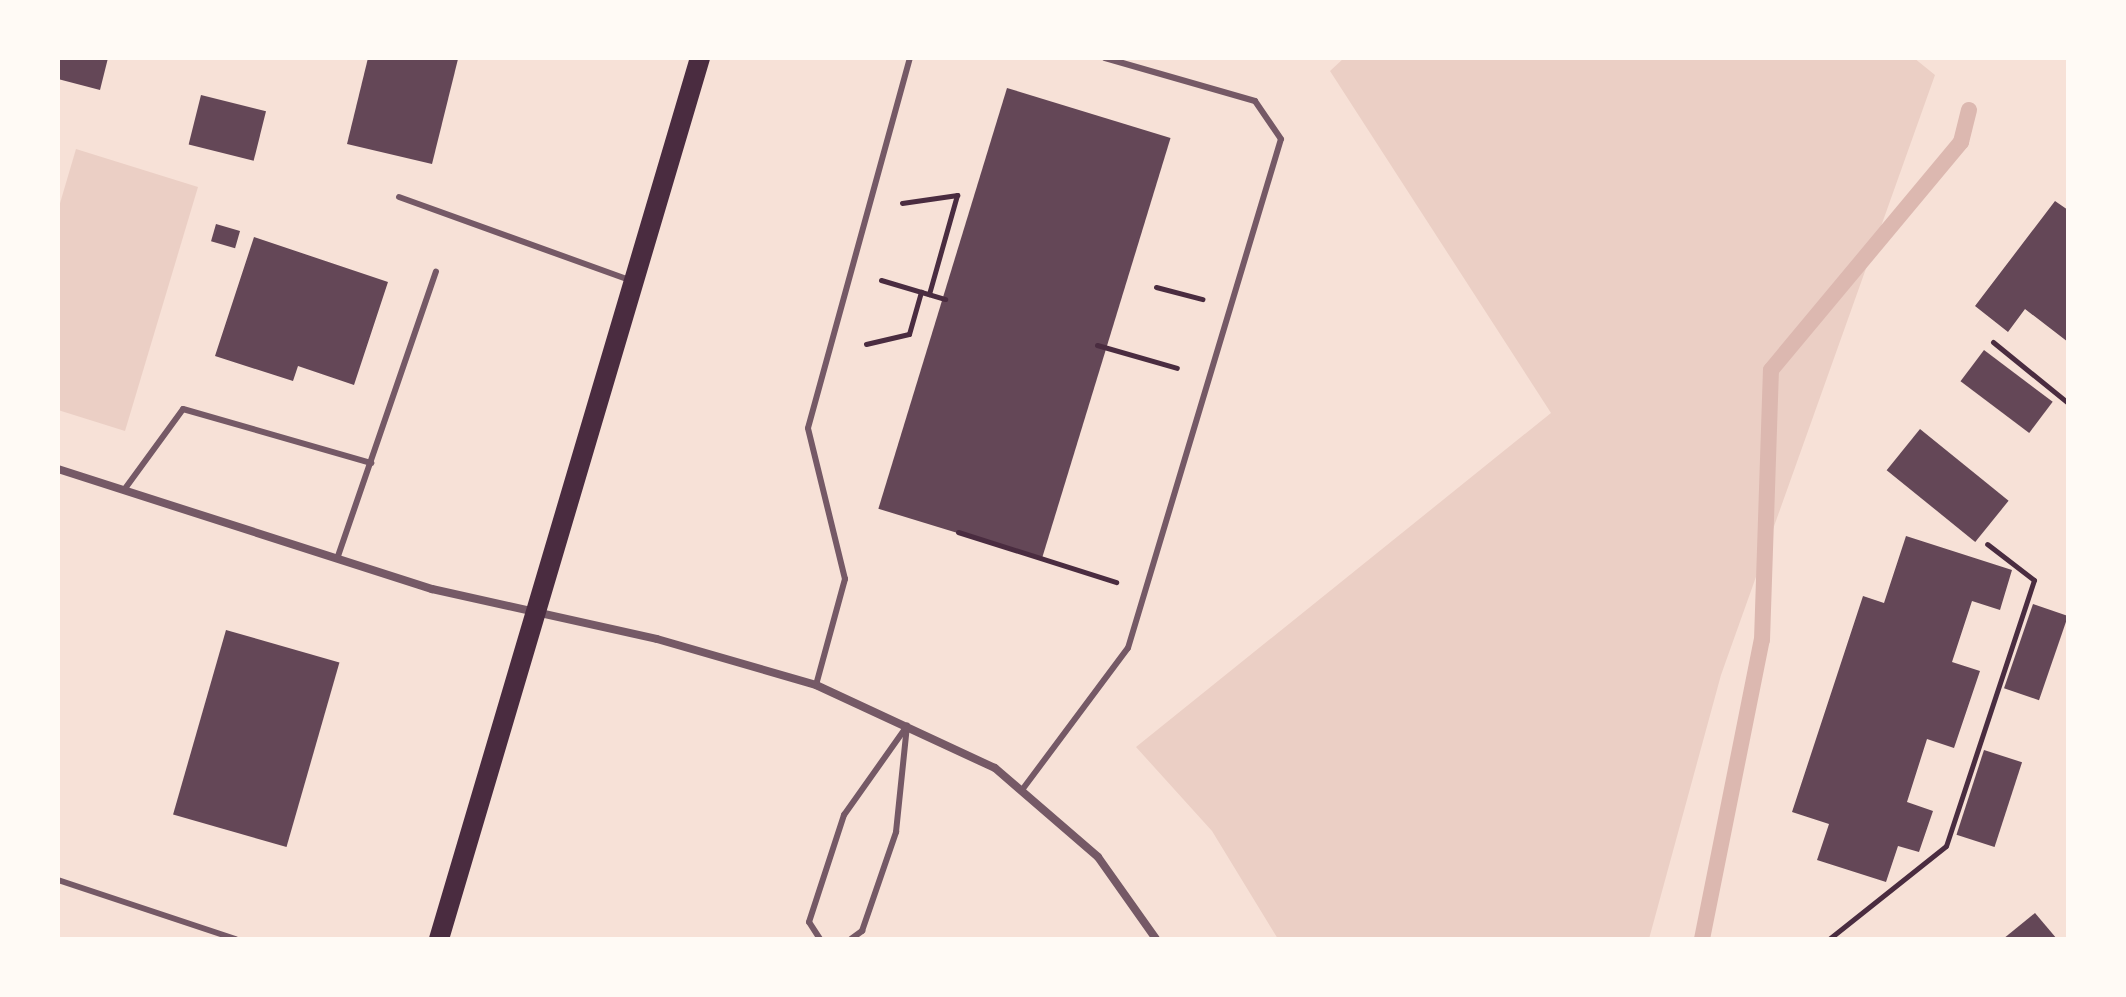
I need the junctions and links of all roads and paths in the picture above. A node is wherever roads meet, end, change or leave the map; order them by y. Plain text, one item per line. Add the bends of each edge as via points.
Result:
1 (700, 58) edge
2 (910, 58) edge
3 (1105, 58) edge
4 (399, 197) dead end
5 (867, 211) junction
6 (850, 271) junction
7 (436, 272) dead end
8 (638, 282) junction
9 (1156, 287) dead end
10 (921, 292) junction
11 (929, 294) junction
12 (945, 299) dead end
13 (1230, 307) junction
14 (1993, 342) dead end
15 (1097, 345) dead end
16 (828, 353) junction
17 (1209, 378) junction
18 (2068, 403) edge
19 (371, 463) junction
20 (58, 469) edge
21 (124, 490) junction
22 (958, 532) dead end
23 (1987, 544) dead end
24 (337, 559) junction
25 (1145, 591) junction
26 (536, 614) junction
27 (816, 685) junction
28 (907, 726) junction
29 (1022, 790) junction
30 (58, 880) edge
31 (235, 939) edge
32 (439, 939) edge
33 (820, 939) edge
34 (851, 939) edge
35 (1156, 939) edge
36 (1829, 939) edge

1 - 8 main road
2 - 5 lane
3 - 13 lane via 1255,101 1281,139
4 - 8 lane
5 - 6 lane
5 - 11 path via 957,195
6 - 10 path
6 - 16 lane
7 - 19 lane
8 - 26 main road
9 - 13 path
10 - 11 path
10 - 16 path via 909,334
11 - 12 path
13 - 17 lane
14 - 18 path
15 - 17 path
16 - 27 lane via 808,428 845,579
17 - 25 lane
19 - 21 lane via 183,409
19 - 24 lane
20 - 21 street
21 - 24 street
22 - 25 path
23 - 36 path via 2034,580 1946,846
24 - 26 street
25 - 29 lane via 1128,648
26 - 27 street
26 - 32 main road
27 - 28 street
28 - 29 street via 995,768
28 - 33 lane via 844,815 809,922
28 - 34 lane via 896,832 862,931
29 - 35 street via 1098,857
30 - 31 lane

